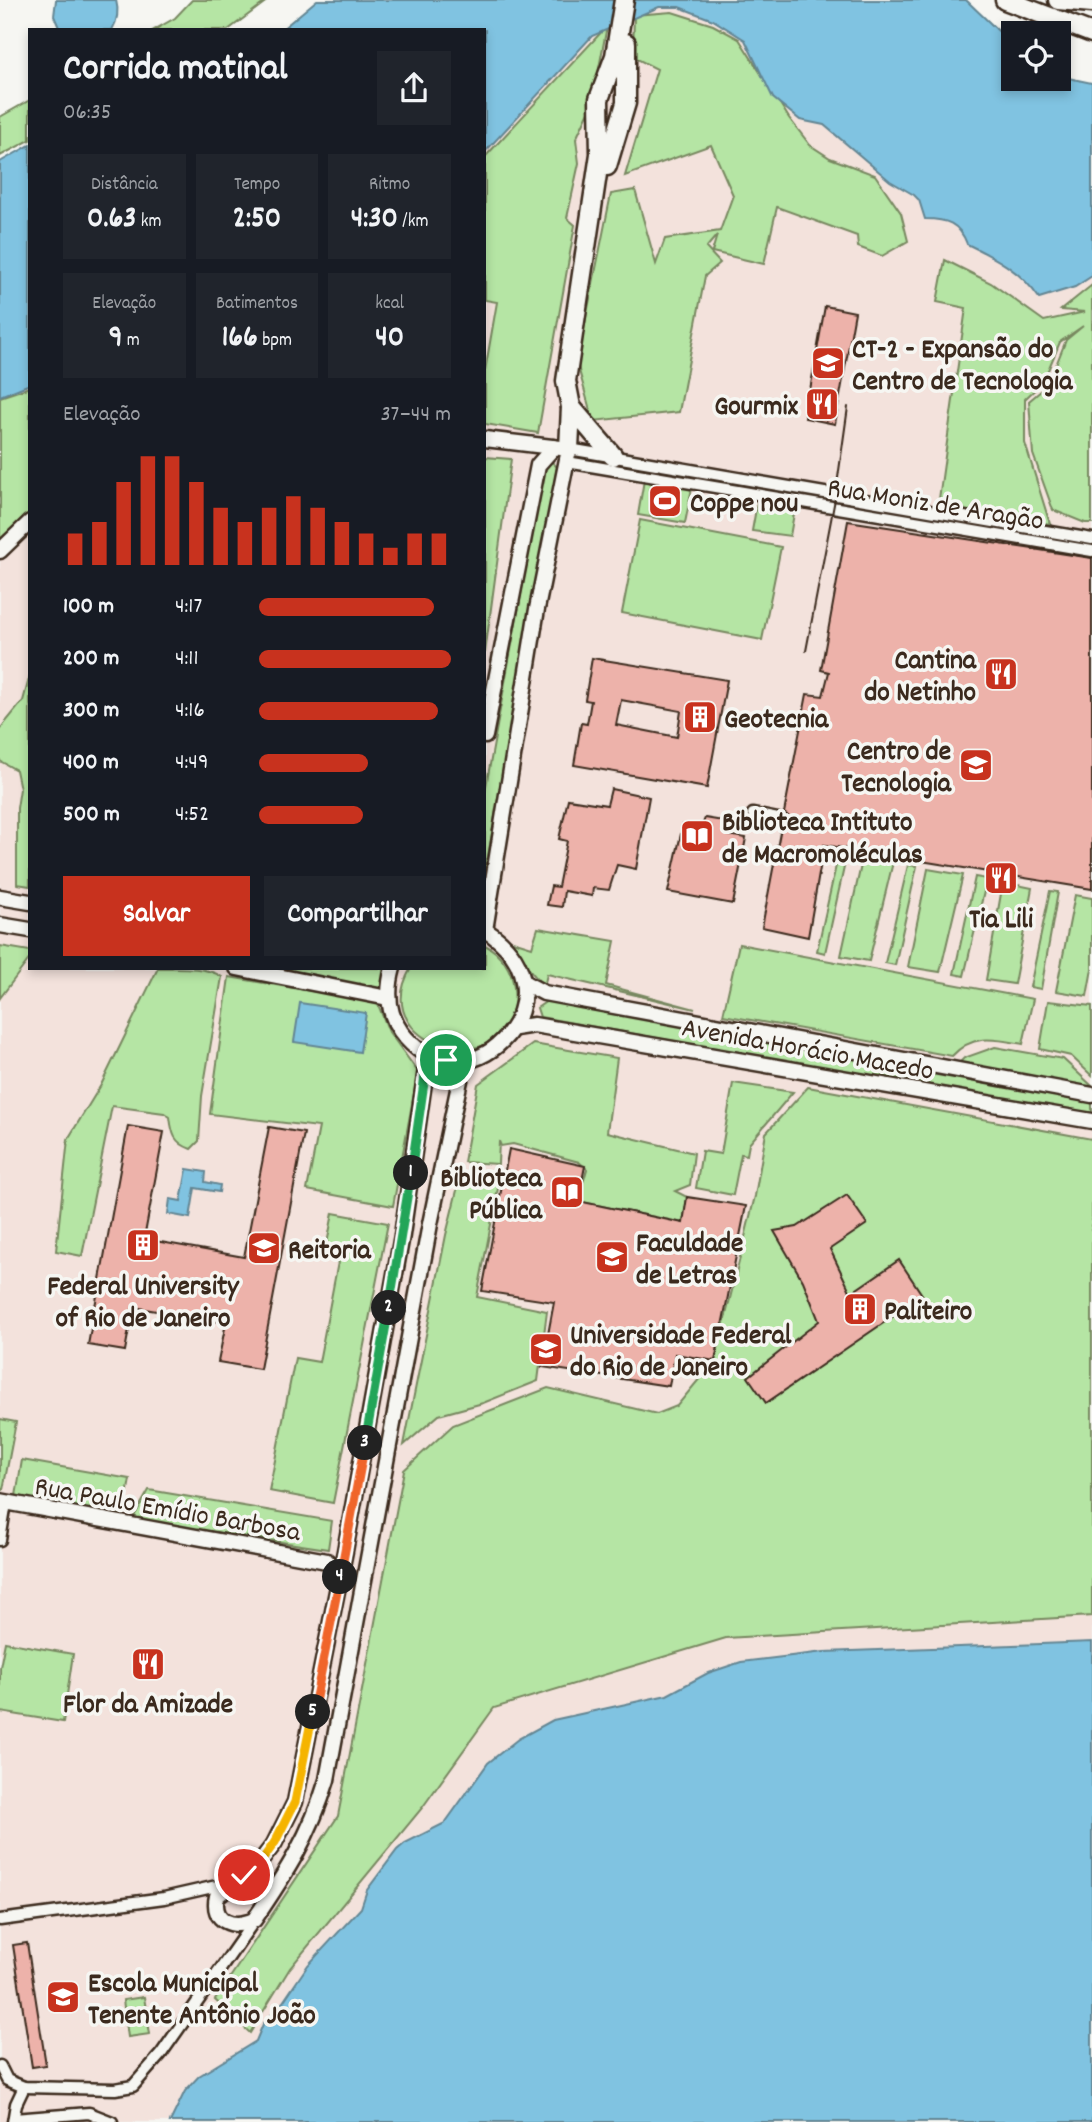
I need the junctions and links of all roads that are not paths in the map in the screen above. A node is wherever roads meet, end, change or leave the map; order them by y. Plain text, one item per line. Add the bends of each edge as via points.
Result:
1 (624, 0) edge
2 (633, 0) edge
3 (1005, 0) edge
4 (1058, 0) edge
5 (1092, 4) edge
6 (1092, 33) edge
7 (597, 201) junction
8 (571, 407) junction
9 (486, 439) edge
10 (523, 444) junction
11 (563, 453) junction
12 (612, 456) junction
13 (538, 465) junction
14 (28, 524) edge
15 (1089, 539) edge
16 (0, 551) edge
17 (1092, 551) edge
18 (486, 731) edge
19 (753, 814) dead end
20 (783, 820) dead end
21 (0, 897) edge
22 (28, 902) edge
23 (486, 924) edge
24 (0, 925) edge
25 (28, 930) edge
26 (486, 931) edge
27 (247, 970) edge
28 (393, 970) edge
29 (525, 983) junction
30 (388, 998) junction
31 (515, 1028) junction
32 (428, 1055) junction
33 (464, 1061) junction
34 (1092, 1095) edge
35 (1092, 1121) edge
36 (3, 1502) edge
37 (0, 1540) edge
38 (345, 1551) junction
39 (327, 1561) junction
40 (340, 1576) junction
41 (230, 1882) junction
42 (0, 1920) edge
43 (254, 1920) junction
44 (0, 2066) edge
45 (24, 2087) junction
46 (14, 2121) edge
47 (112, 2122) edge

1 - 7 highway via 615,56 599,99
2 - 7 highway via 624,58 626,103
3 - 6 highway
4 - 5 highway
7 - 8 highway via 583,258 567,368
8 - 11 highway
8 - 12 highway
9 - 10 street
10 - 11 street
10 - 13 street
11 - 12 street, Rua Moniz de Aragão
11 - 13 street
11 - 17 street, Rua Moniz de Aragão
11 - 23 street
12 - 15 street, Rua Moniz de Aragão
13 - 18 street
14 - 16 street
19 - 20 street
21 - 22 street
24 - 25 street
26 - 29 street via 510,951
27 - 30 street
28 - 30 street
29 - 31 street
29 - 34 street, Avenida Horácio Macedo via 544,993
30 - 32 street via 400,1032
31 - 33 street via 502,1044
31 - 35 street, Avenida Horácio Macedo via 534,1026
32 - 33 street
32 - 38 street via 402,1235
33 - 43 street via 327,1780 301,1849
36 - 37 street
36 - 39 street, Rua Paulo Emídio Barbosa
38 - 39 street, Rua Paulo Emídio Barbosa
38 - 40 street
39 - 40 street, Rua Paulo Emídio Barbosa
40 - 41 street via 295,1802 260,1863
41 - 42 street via 163,1898
41 - 43 street via 217,1896 216,1913 233,1924
43 - 45 street via 161,2054 133,2086
44 - 45 street via 7,2080
45 - 46 street
46 - 47 street via 89,2113

